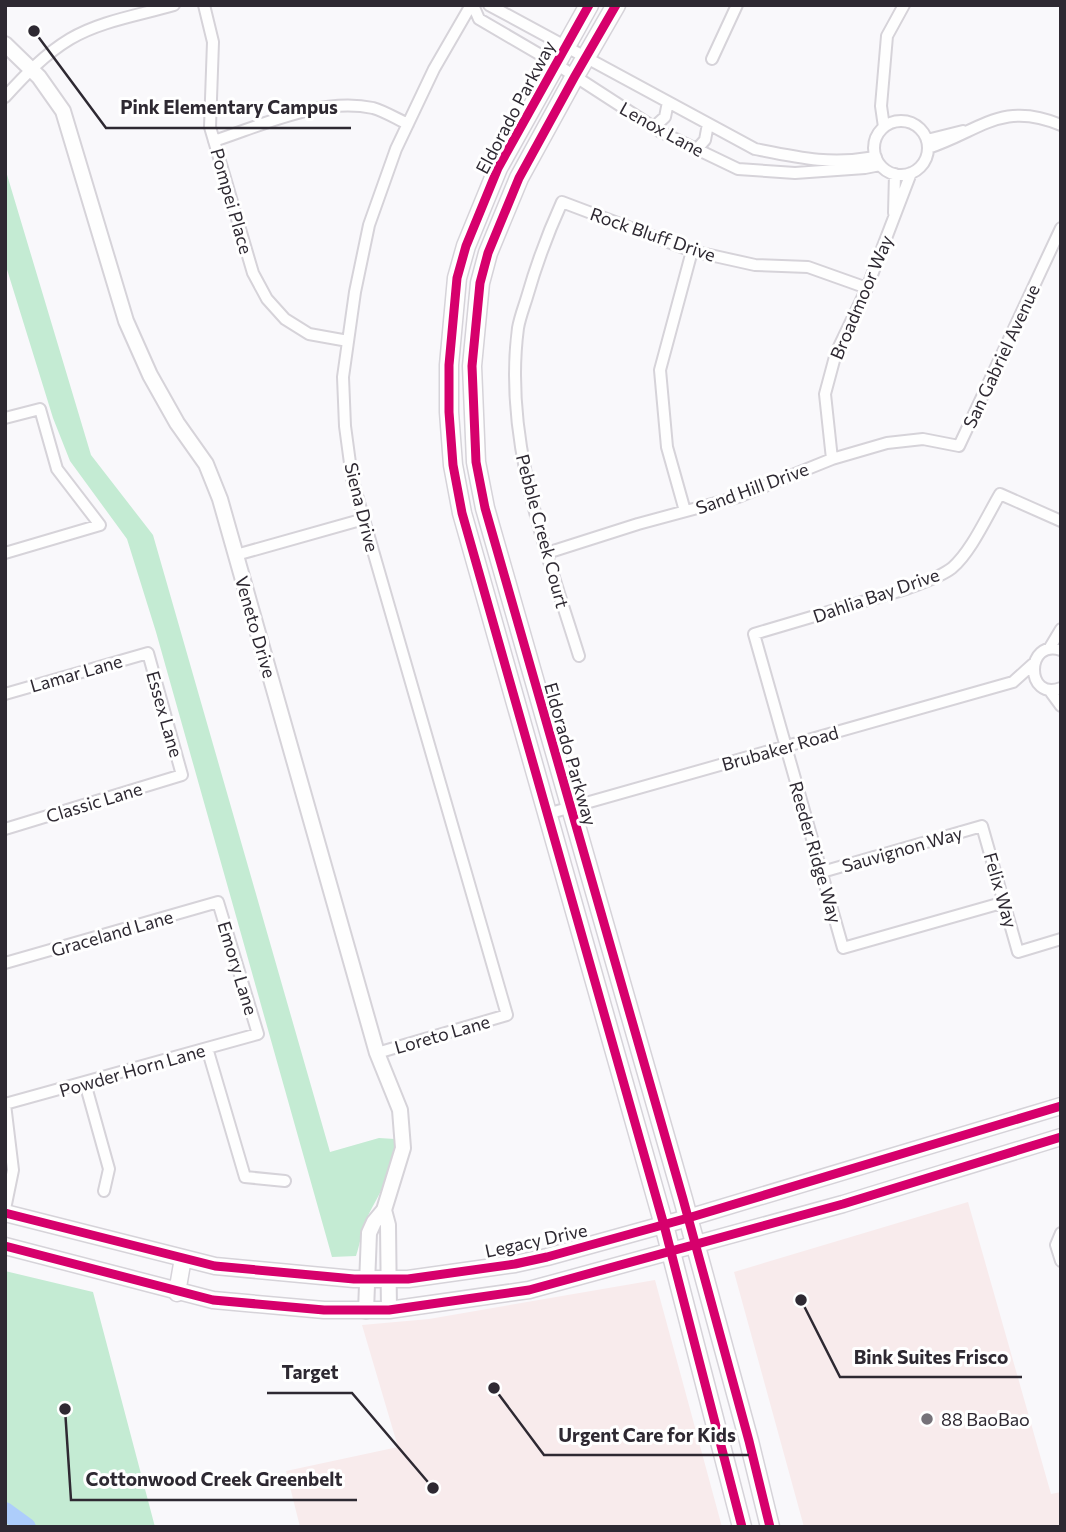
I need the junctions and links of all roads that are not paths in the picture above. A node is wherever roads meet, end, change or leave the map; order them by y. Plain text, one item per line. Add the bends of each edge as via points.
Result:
1 (174, 5) edge
2 (204, 5) edge
3 (472, 5) edge
4 (489, 5) edge
5 (589, 5) edge
6 (616, 5) edge
7 (737, 5) edge
8 (904, 5) edge
9 (5, 44) edge
10 (565, 47) junction
11 (585, 57) junction
12 (712, 59) dead end
13 (556, 64) junction
14 (31, 68) junction
15 (575, 76) junction
16 (5, 97) edge
17 (668, 102) junction
18 (408, 124) junction
19 (708, 124) junction
20 (888, 125) junction
21 (1061, 125) edge
22 (654, 127) junction
23 (214, 141) junction
24 (928, 144) junction
25 (697, 149) junction
26 (878, 161) junction
27 (911, 173) junction
28 (895, 174) junction
29 (562, 202) joint
30 (894, 219) junction
31 (1061, 228) edge
32 (692, 251) junction
33 (867, 288) junction
34 (348, 341) junction
35 (5, 418) edge
36 (959, 446) joint
37 (832, 459) junction
38 (685, 511) junction
39 (364, 519) junction
40 (1061, 521) edge
41 (5, 553) edge
42 (547, 554) junction
43 (236, 555) junction
44 (1061, 629) edge
45 (754, 634) joint
46 (1055, 650) edge
47 (148, 653) joint
48 (579, 656) dead end
49 (1034, 664) junction
50 (1013, 682) junction
51 (1037, 682) junction
52 (1055, 689) edge
53 (5, 694) edge
54 (1061, 706) edge
55 (785, 746) junction
56 (182, 775) joint
57 (570, 807) junction
58 (547, 814) junction
59 (982, 826) joint
60 (5, 829) edge
61 (821, 872) junction
62 (218, 902) joint
63 (1005, 902) junction
64 (1061, 939) edge
65 (5, 963) edge
66 (507, 1015) joint
67 (258, 1034) joint
68 (207, 1048) junction
69 (377, 1053) junction
70 (85, 1083) junction
71 (5, 1104) edge
72 (1061, 1106) edge
73 (1061, 1138) edge
74 (916, 1150) junction
75 (924, 1179) junction
76 (285, 1181) dead end
77 (104, 1191) dead end
78 (384, 1210) junction
79 (5, 1211) edge
80 (688, 1218) junction
81 (664, 1225) junction
82 (1059, 1235) edge
83 (695, 1244) junction
84 (5, 1246) edge
85 (671, 1251) junction
86 (183, 1258) junction
87 (1061, 1261) edge
88 (366, 1279) junction
89 (388, 1279) junction
90 (177, 1293) junction
91 (390, 1310) junction
92 (366, 1311) junction
93 (742, 1527) edge
94 (770, 1527) edge

1 - 14 street via 71,38
2 - 23 street, Pompei Place via 213,42 209,110
3 - 13 street, Lenox Lane via 479,19
3 - 18 street, Siena Drive
4 - 10 street, Lenox Lane
5 - 10 main road, Eldorado Parkway
6 - 11 main road, Eldorado Parkway
7 - 12 street
8 - 20 street via 887,36 883,83
9 - 14 street, Veneto Drive
10 - 11 street, Lenox Lane
10 - 13 main road, Eldorado Parkway
11 - 15 main road, Eldorado Parkway
11 - 17 street, Lenox Lane
13 - 15 street, Lenox Lane
13 - 58 main road, Eldorado Parkway via 498,168 466,246 457,278 449,365 453,465 462,513
14 - 16 street
14 - 43 street, Veneto Drive via 63,111 126,321 150,375 206,464
15 - 22 street, Lenox Lane
15 - 57 main road, Eldorado Parkway via 519,178 488,253 480,282 472,366 476,462 485,508
17 - 19 street, Lenox Lane
17 - 22 street via 665,117
18 - 23 street via 374,108 340,105
18 - 34 street, Siena Drive via 369,225
19 - 25 street via 705,140
19 - 26 street, Lenox Lane via 755,149 833,162
20 - 24 street via 909,122
20 - 26 street via 875,140
21 - 24 street via 1028,116 993,118
22 - 25 street, Lenox Lane
23 - 34 street, Pompei Place via 253,273 267,299 285,319 309,334
24 - 27 street via 924,163
25 - 26 street, Lenox Lane via 749,170 795,173 865,168
26 - 28 street
27 - 28 street
27 - 30 street, Broadmoor Way
28 - 30 street, Broadmoor Way
29 - 32 street, Rock Bluff Drive
29 - 42 street, Pebble Creek Court via 540,250 519,327 516,389 521,454
30 - 33 street, Broadmoor Way
31 - 36 street, San Gabriel Avenue
32 - 33 street, Rock Bluff Drive via 755,265 808,267
32 - 38 street via 660,370 667,447
33 - 37 street, Broadmoor Way via 836,353 825,394
34 - 39 street, Siena Drive via 343,377 345,426 352,478
35 - 41 street via 40,409 57,469 100,525
36 - 37 street, Sand Hill Drive via 922,439 887,443
37 - 38 street, Sand Hill Drive via 738,496
38 - 42 street, Sand Hill Drive
39 - 43 street
39 - 66 street, Siena Drive
40 - 45 street, Dahlia Bay Drive via 1000,494 964,554 931,580
42 - 48 street, Pebble Creek Court
43 - 69 street, Veneto Drive
44 - 46 street, Brubaker Road
45 - 55 street, Reeder Ridge Way
46 - 49 street, Brubaker Road via 1041,653
47 - 53 street, Lamar Lane
47 - 56 street, Essex Lane
49 - 50 street, Brubaker Road
49 - 51 street
50 - 51 street, Brubaker Road
50 - 55 street, Brubaker Road
51 - 52 street
52 - 54 street
55 - 57 street, Brubaker Road
55 - 61 street, Reeder Ridge Way
56 - 60 street, Classic Lane
57 - 58 street, Brubaker Road
57 - 80 main road, Eldorado Parkway
58 - 81 main road, Eldorado Parkway
59 - 61 street, Sauvignon Way
59 - 63 street, Felix Way
61 - 63 street, Reeder Ridge Way via 843,948
62 - 65 street, Graceland Lane
62 - 67 street, Emory Lane
63 - 64 street, Felix Way via 1018,952
66 - 69 street, Loreto Lane
67 - 68 street, Powder Horn Lane
68 - 70 street, Powder Horn Lane
68 - 76 street via 245,1177
69 - 78 street, Veneto Drive via 400,1110 403,1148
70 - 71 street, Powder Horn Lane
70 - 77 street via 109,1169
71 - 79 street via 13,1170
72 - 74 main road, Legacy Drive
73 - 75 main road
74 - 75 main road
74 - 80 main road, Legacy Drive
75 - 83 main road
78 - 88 street, Veneto Drive via 369,1233
78 - 89 street, Veneto Drive
79 - 86 main road, Legacy Drive
80 - 81 main road, Legacy Drive
80 - 83 main road, Eldorado Parkway
81 - 85 main road, Eldorado Parkway
81 - 89 main road, Legacy Drive via 515,1264
82 - 87 street via 1056,1245
83 - 85 main road
83 - 94 main road, Eldorado Parkway
84 - 90 main road
85 - 91 main road via 529,1290
85 - 93 main road, Eldorado Parkway
86 - 88 main road, Legacy Drive via 215,1266
86 - 90 main road
88 - 89 main road, Legacy Drive
88 - 92 street, Veneto Drive
89 - 91 street, Veneto Drive
90 - 92 main road via 213,1300
91 - 92 main road

